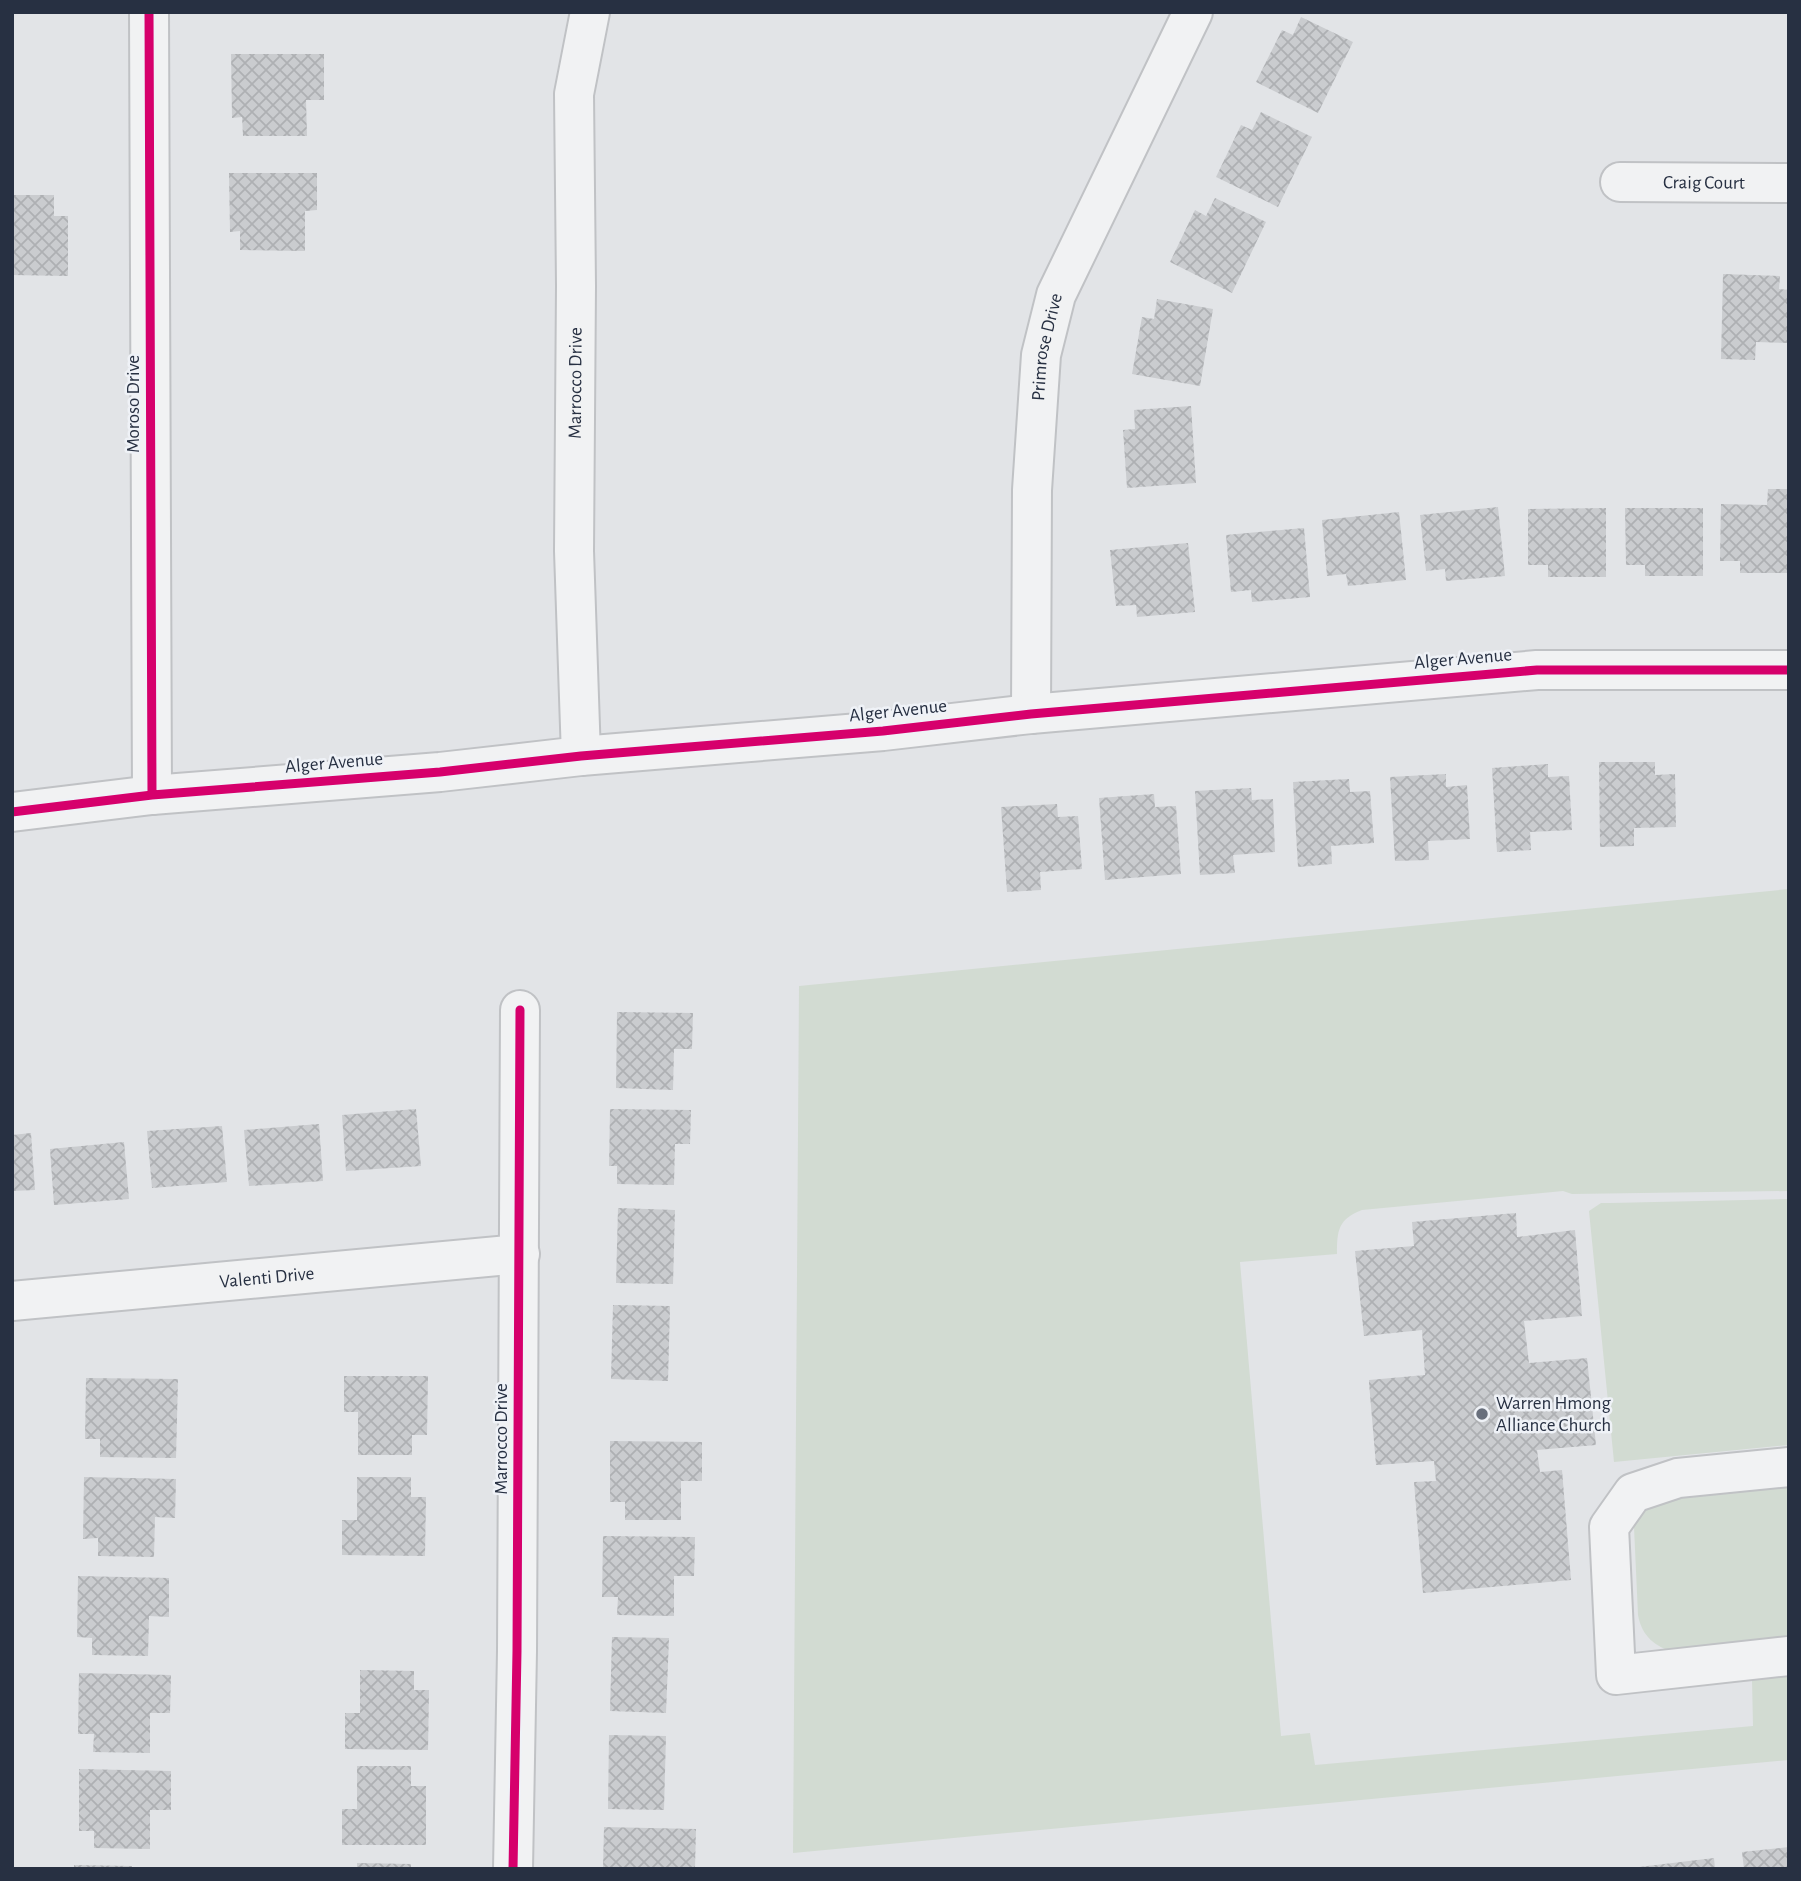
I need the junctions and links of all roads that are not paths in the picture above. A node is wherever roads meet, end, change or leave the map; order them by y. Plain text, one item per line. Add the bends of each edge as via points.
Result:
1 (149, 12) edge
2 (590, 12) edge
3 (1193, 12) edge
4 (1620, 182) dead end
5 (1789, 183) edge
6 (1789, 670) edge
7 (1031, 715) junction
8 (580, 756) junction
9 (152, 795) junction
10 (12, 812) edge
11 (520, 1010) dead end
12 (520, 1254) junction
13 (12, 1301) edge
14 (1789, 1467) edge
15 (1789, 1656) edge
16 (513, 1869) edge

1 - 9 street, Moroso Drive
2 - 8 street, Marrocco Drive via 574,94 574,551
3 - 7 street, Primrose Drive via 1056,295 1041,355 1032,490
4 - 5 street, Craig Court
6 - 7 street, Alger Avenue via 1537,670
7 - 8 street, Alger Avenue
8 - 9 street, Alger Avenue
9 - 10 street, Alger Avenue
11 - 12 street, Marrocco Drive
12 - 13 street, Valenti Drive
12 - 16 street, Marrocco Drive
14 - 15 street via 1678,1478 1633,1493 1608,1527 1616,1675

